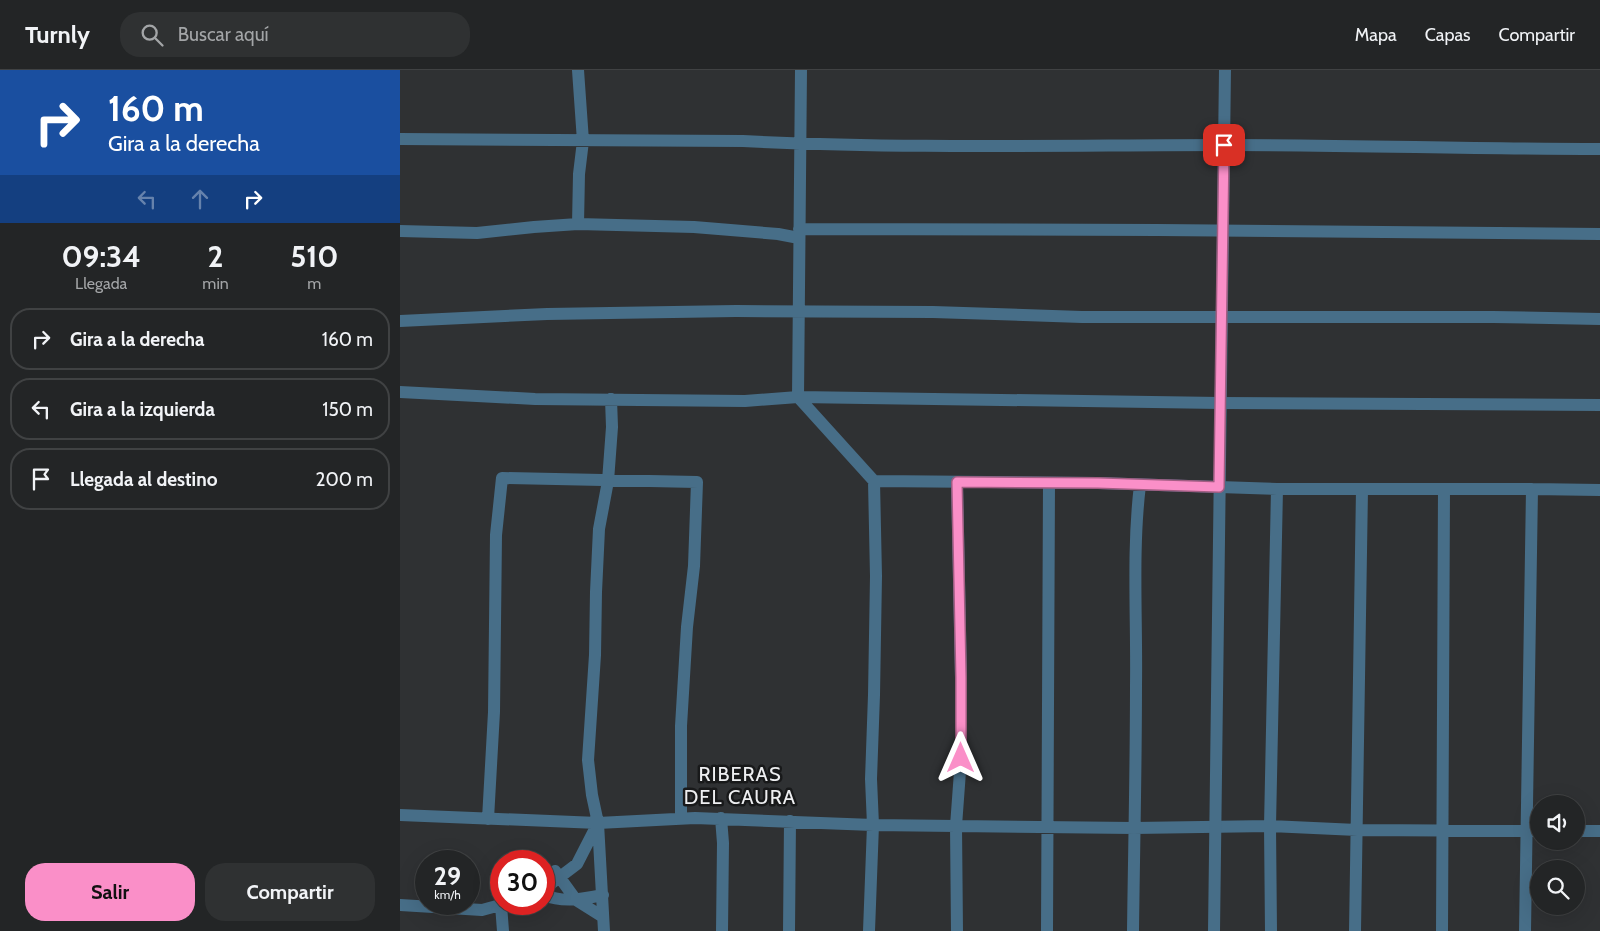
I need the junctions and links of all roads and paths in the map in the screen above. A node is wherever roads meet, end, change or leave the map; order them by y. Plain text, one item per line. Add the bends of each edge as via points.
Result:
1 (578, 70) edge
2 (801, 70) edge
3 (1225, 70) edge
4 (400, 139) edge
5 (583, 140) junction
6 (799, 144) junction
7 (1224, 145) junction
8 (1600, 149) edge
9 (578, 224) junction
10 (1223, 230) junction
11 (400, 231) edge
12 (799, 234) junction
13 (1600, 234) edge
14 (798, 312) junction
15 (1222, 318) junction
16 (1600, 319) edge
17 (400, 321) edge
18 (400, 392) edge
19 (798, 397) junction
20 (611, 399) junction
21 (1220, 403) junction
22 (1600, 405) edge
23 (608, 481) junction
24 (874, 481) junction
25 (957, 482) junction
26 (1049, 483) junction
27 (1140, 485) junction
28 (1219, 487) junction
29 (1532, 488) junction
30 (1362, 489) junction
31 (1444, 489) junction
32 (1276, 490) junction
33 (1600, 490) edge
34 (1532, 795) edge
35 (400, 815) edge
36 (488, 818) junction
37 (681, 818) junction
38 (721, 818) junction
39 (790, 821) junction
40 (598, 823) junction
41 (873, 825) junction
42 (956, 826) junction
43 (1215, 826) junction
44 (1270, 826) junction
45 (1048, 827) junction
46 (1134, 828) junction
47 (1357, 830) junction
48 (1443, 830) junction
49 (1530, 831) edge
50 (1585, 831) edge
51 (1600, 831) edge
52 (1530, 850) edge
53 (558, 874) junction
54 (555, 877) edge
55 (603, 896) junction
56 (555, 899) edge
57 (576, 900) junction
58 (400, 905) edge
59 (490, 908) edge
60 (502, 915) edge
61 (603, 917) junction
62 (503, 931) edge
63 (604, 931) edge
64 (722, 931) edge
65 (789, 931) edge
66 (870, 931) edge
67 (957, 931) edge
68 (1047, 931) edge
69 (1133, 931) edge
70 (1214, 931) edge
71 (1270, 931) edge
72 (1355, 931) edge
73 (1442, 931) edge
74 (1524, 931) edge

1 - 5 street
2 - 6 street
3 - 7 street
4 - 5 street
5 - 6 street
5 - 9 street
6 - 7 street
6 - 12 street
7 - 8 street
7 - 10 street
9 - 11 street via 477,233
9 - 12 street
10 - 12 street
10 - 13 street
10 - 15 street
12 - 14 street
14 - 15 street
14 - 17 street via 557,314
14 - 19 street
15 - 16 street
15 - 21 street
18 - 20 street via 535,399
19 - 20 street via 745,401
19 - 21 street
19 - 24 street
20 - 23 street
21 - 22 street
21 - 28 street
23 - 36 street via 502,478 496,535 494,712
23 - 37 street via 697,482 694,566 681,726
23 - 40 street via 599,529 588,760
24 - 25 street
24 - 41 street
25 - 26 street
25 - 42 street via 961,758
26 - 27 street
26 - 45 street
27 - 28 street
27 - 46 street via 1136,536
28 - 32 street
28 - 43 street
29 - 31 street
29 - 33 street
29 - 34 street
30 - 31 street
30 - 32 street
30 - 47 street
31 - 48 street
32 - 44 street
35 - 36 street
36 - 40 street
37 - 38 street
37 - 40 street
38 - 39 street
38 - 64 street
39 - 41 street
39 - 65 street
40 - 53 street via 576,864
40 - 55 street
41 - 42 street
41 - 66 street
42 - 45 street
42 - 67 street
43 - 44 street
43 - 46 street
43 - 70 street
44 - 47 street
44 - 71 street
45 - 46 street
45 - 68 street
46 - 69 street
47 - 48 street
47 - 72 street
48 - 49 street
48 - 73 street
50 - 51 street
52 - 74 street
53 - 54 street
53 - 57 street
55 - 57 street
55 - 61 street
56 - 57 street
57 - 61 street
58 - 59 street via 482,910
60 - 62 street
61 - 63 street

